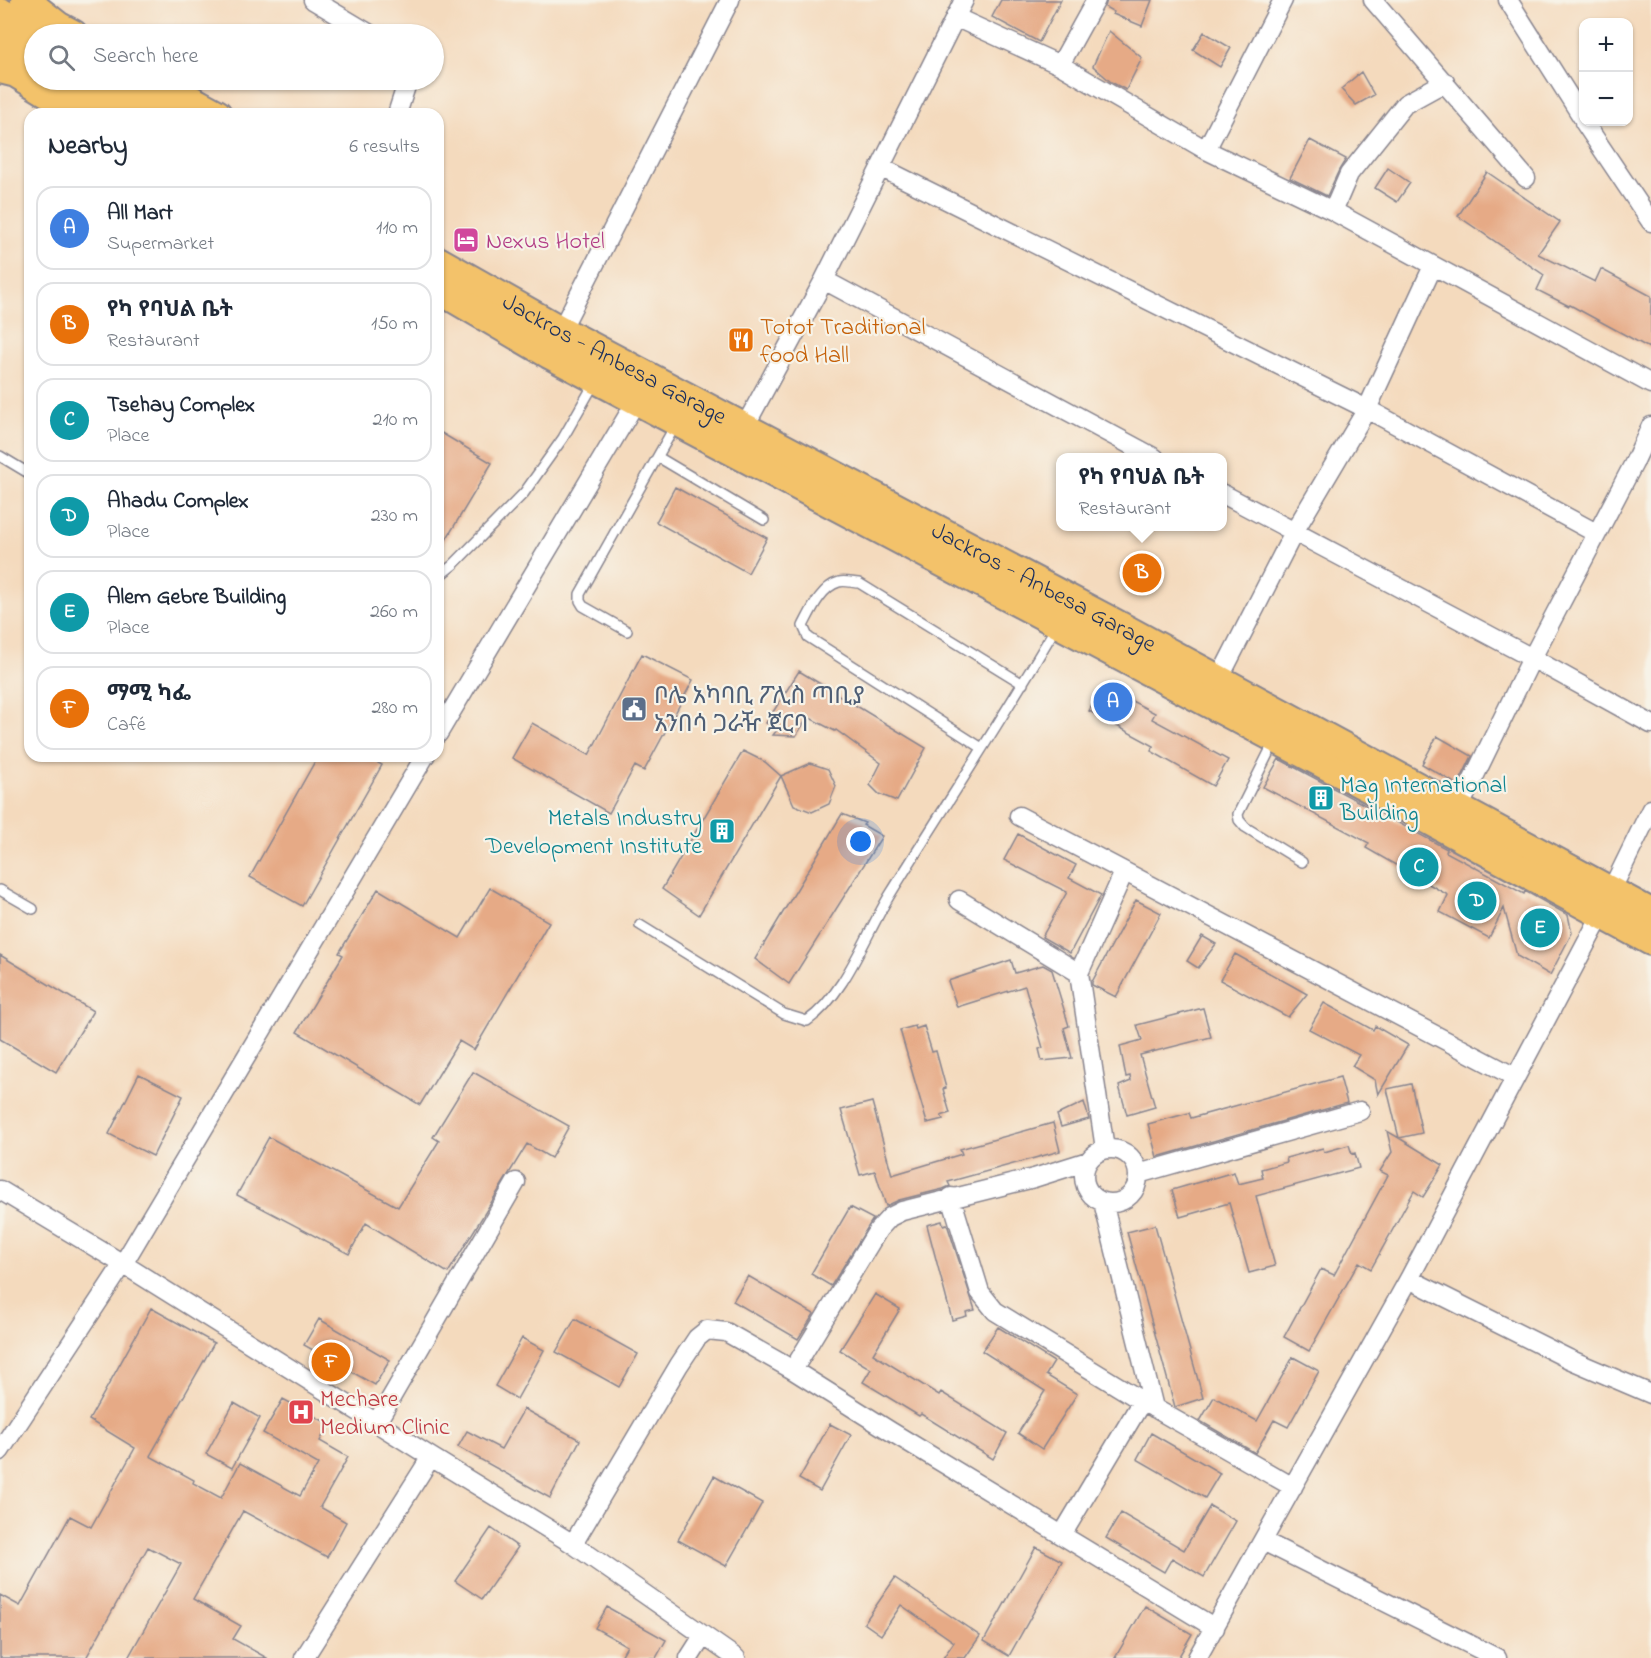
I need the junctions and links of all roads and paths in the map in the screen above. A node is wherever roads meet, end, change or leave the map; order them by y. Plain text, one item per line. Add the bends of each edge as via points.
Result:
1 (25, 0) edge
2 (313, 0) edge
3 (730, 0) edge
4 (964, 0) edge
5 (1096, 0) edge
6 (1283, 0) edge
7 (1373, 0) edge
8 (1508, 0) edge
9 (0, 12) edge
10 (955, 17) junction
11 (55, 24) edge
12 (353, 24) edge
13 (24, 25) edge
14 (0, 40) edge
15 (24, 53) edge
16 (1060, 64) junction
17 (0, 69) edge
18 (24, 78) edge
19 (1444, 82) junction
20 (44, 90) edge
21 (90, 90) edge
22 (137, 90) edge
23 (173, 90) edge
24 (405, 90) edge
25 (73, 108) edge
26 (122, 108) edge
27 (168, 108) edge
28 (206, 108) edge
29 (399, 108) edge
30 (1579, 113) edge
31 (1587, 126) edge
32 (1206, 150) junction
33 (880, 167) junction
34 (1526, 178) dead end
35 (1333, 211) junction
36 (1651, 222) edge
37 (444, 265) edge
38 (1433, 266) junction
39 (824, 280) junction
40 (444, 292) edge
41 (555, 342) junction
42 (597, 379) junction
43 (1651, 384) edge
44 (637, 400) junction
45 (1367, 409) junction
46 (677, 422) junction
47 (1651, 426) edge
48 (744, 428) junction
49 (1146, 453) edge
50 (0, 456) edge
51 (658, 457) junction
52 (24, 470) edge
53 (1227, 496) edge
54 (764, 520) dead end
55 (1294, 532) junction
56 (1596, 533) junction
57 (966, 560) junction
58 (444, 573) edge
59 (1058, 623) junction
60 (627, 631) dead end
61 (1532, 658) junction
62 (1220, 679) junction
63 (1023, 684) junction
64 (444, 724) edge
65 (1651, 724) edge
66 (1276, 738) junction
67 (982, 748) junction
68 (421, 762) edge
69 (1459, 808) junction
70 (1651, 809) edge
71 (1019, 816) dead end
72 (1302, 862) dead end
73 (1124, 872) junction
74 (0, 890) edge
75 (959, 900) dead end
76 (1606, 902) junction
77 (33, 909) dead end
78 (1651, 913) edge
79 (640, 925) dead end
80 (1651, 941) edge
81 (1079, 973) junction
82 (1515, 1077) junction
83 (1360, 1111) dead end
84 (1105, 1149) junction
85 (1088, 1161) junction
86 (1138, 1174) junction
87 (516, 1182) dead end
88 (0, 1190) edge
89 (951, 1197) junction
90 (1103, 1202) junction
91 (123, 1264) junction
92 (1409, 1279) junction
93 (793, 1370) junction
94 (1651, 1394) edge
95 (1148, 1405) junction
96 (377, 1422) junction
97 (0, 1451) edge
98 (431, 1457) junction
99 (1293, 1487) junction
100 (1062, 1535) junction
101 (1263, 1541) junction
102 (573, 1545) junction
103 (1215, 1628) junction
104 (703, 1636) junction
105 (304, 1658) edge
106 (689, 1658) edge
107 (736, 1658) edge
108 (1197, 1658) edge
109 (1497, 1658) edge

1 - 11 main road
2 - 12 street
3 - 41 street
4 - 10 street
5 - 16 street
6 - 32 street
7 - 19 street
8 - 30 street
9 - 13 main road
10 - 16 street
10 - 33 street
14 - 15 main road
16 - 32 street
17 - 18 main road
19 - 34 street
19 - 35 street via 1405,105 1349,174
20 - 25 main road
21 - 26 main road
22 - 27 main road
23 - 28 main road
24 - 29 street
31 - 36 street
32 - 35 street
33 - 39 street
33 - 45 street
35 - 38 street
37 - 41 main road, Jackros - Anbesa Garage
38 - 43 street
38 - 45 street
39 - 48 street
39 - 49 street
40 - 41 main road
41 - 42 main road
41 - 48 main road, Jackros - Anbesa Garage
42 - 44 main road
42 - 58 lane via 563,438 524,493
44 - 46 main road
44 - 64 street
45 - 55 street
45 - 56 street
46 - 51 lane
46 - 57 main road
47 - 56 street
48 - 57 main road, Jackros - Anbesa Garage
50 - 52 lane
51 - 54 lane
51 - 60 lane via 580,594 583,606
53 - 55 street
55 - 61 street
55 - 62 street
56 - 61 street
57 - 59 main road
57 - 62 main road, Jackros - Anbesa Garage
59 - 63 lane
59 - 66 main road
61 - 65 street
61 - 69 street
62 - 69 main road, Jackros - Anbesa Garage
63 - 67 lane
63 - 67 lane via 859,583 841,581 819,597 803,626 808,637
66 - 72 lane via 1250,787 1239,820
66 - 76 main road via 1522,869
67 - 79 lane via 889,896 837,991 807,1021 784,1014
68 - 91 street
69 - 76 main road, Jackros - Anbesa Garage
70 - 76 street
71 - 73 street
73 - 81 street
73 - 82 street
74 - 77 lane
75 - 81 street
76 - 78 main road, Jackros - Anbesa Garage
76 - 80 main road
76 - 82 street
81 - 84 street
82 - 92 street
83 - 86 street
84 - 85 street
84 - 86 street via 1127,1154 1135,1162
85 - 89 street
85 - 90 street via 1084,1170 1087,1189
86 - 90 street via 1137,1184 1123,1200
87 - 96 street
88 - 91 street
89 - 93 street via 902,1210 878,1230
89 - 95 street via 980,1292 995,1311
90 - 95 street
91 - 96 street
91 - 97 street
92 - 94 street via 1569,1359
92 - 99 street
93 - 100 street
93 - 102 street via 726,1332 707,1330 679,1365
95 - 99 street
95 - 100 street
96 - 98 street
98 - 102 street
98 - 105 street
99 - 101 street
100 - 103 street
101 - 103 street
101 - 109 street
102 - 104 street
103 - 108 street
104 - 106 street
104 - 107 street

